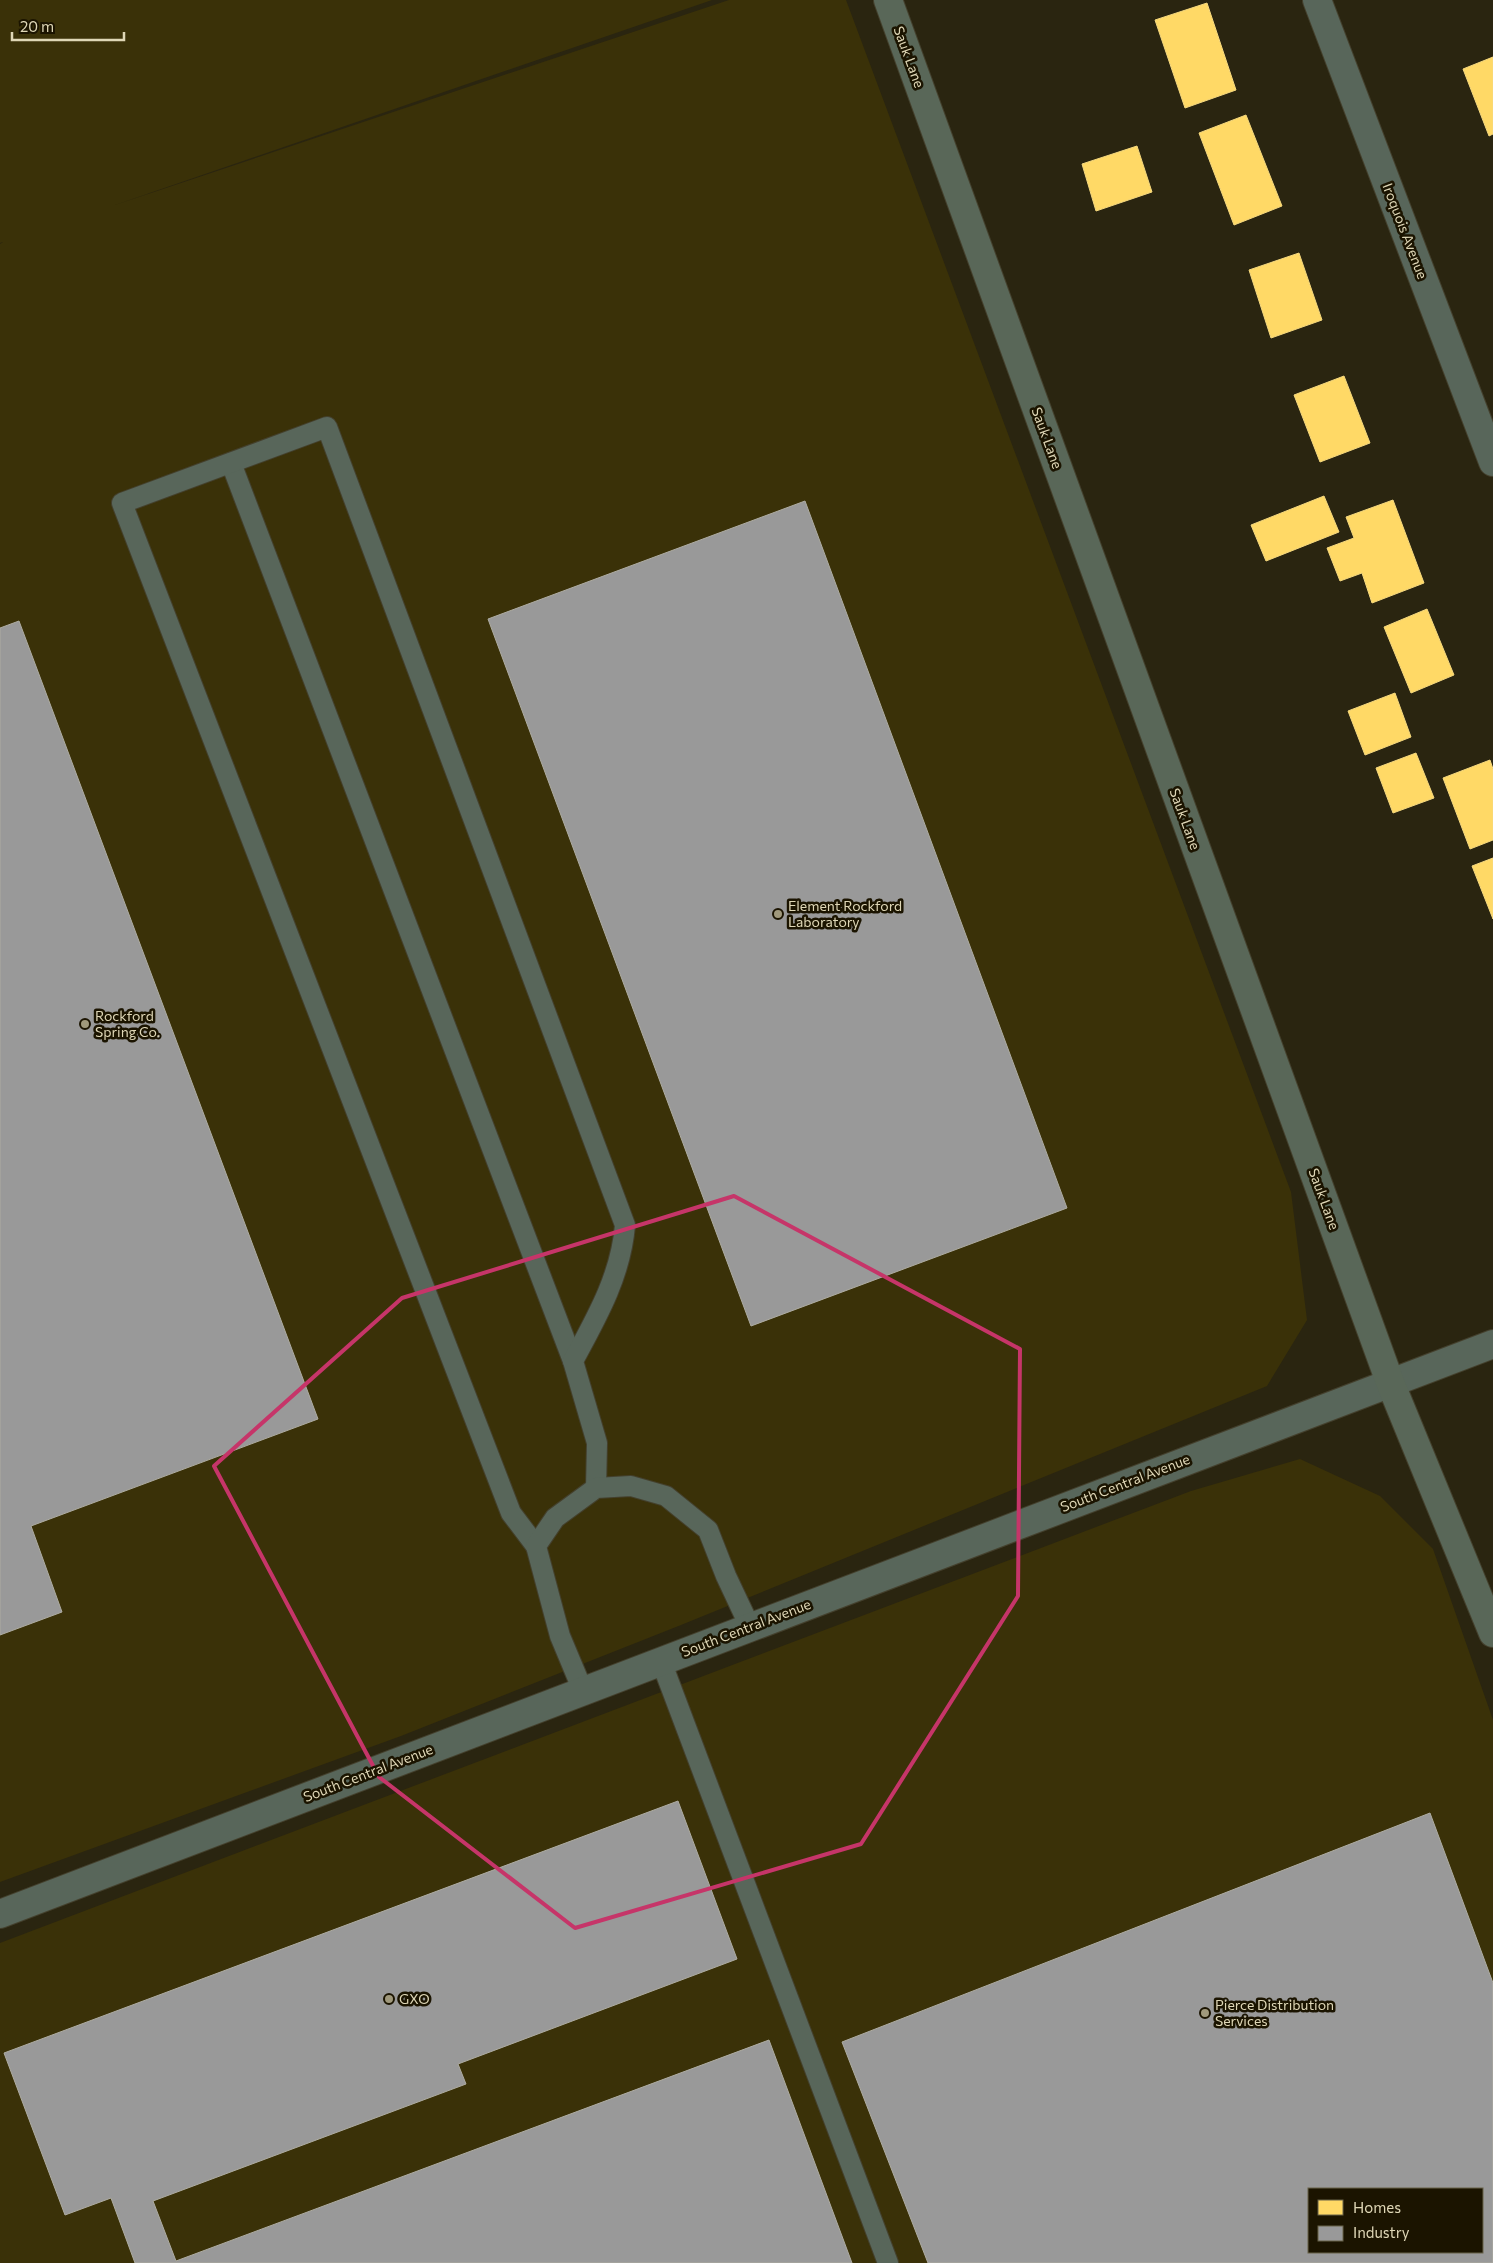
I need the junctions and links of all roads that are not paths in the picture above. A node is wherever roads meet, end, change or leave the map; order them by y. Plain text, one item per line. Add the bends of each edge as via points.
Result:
1 (888, 0) edge
2 (1317, 0) edge
3 (1493, 462) edge
4 (231, 463) junction
5 (1493, 1344) edge
6 (574, 1361) junction
7 (1390, 1382) junction
8 (596, 1488) junction
9 (536, 1546) junction
10 (750, 1627) junction
11 (1493, 1633) edge
12 (661, 1661) junction
13 (583, 1691) junction
14 (0, 1914) edge
15 (888, 2263) edge

1 - 7 street, Sauk Lane
2 - 3 street, Iroquois Avenue
4 - 6 lane
4 - 6 lane via 327,427 625,1225 623,1250 607,1297
4 - 9 lane via 122,503 511,1513
5 - 7 street, South Central Avenue
6 - 8 lane via 597,1443
7 - 10 street, South Central Avenue
7 - 11 street, Sauk Lane
8 - 9 lane via 555,1518
8 - 10 lane via 631,1486 666,1496 708,1530
9 - 13 lane via 560,1636
10 - 12 street, South Central Avenue
12 - 13 street, South Central Avenue
12 - 15 lane
13 - 14 street, South Central Avenue

